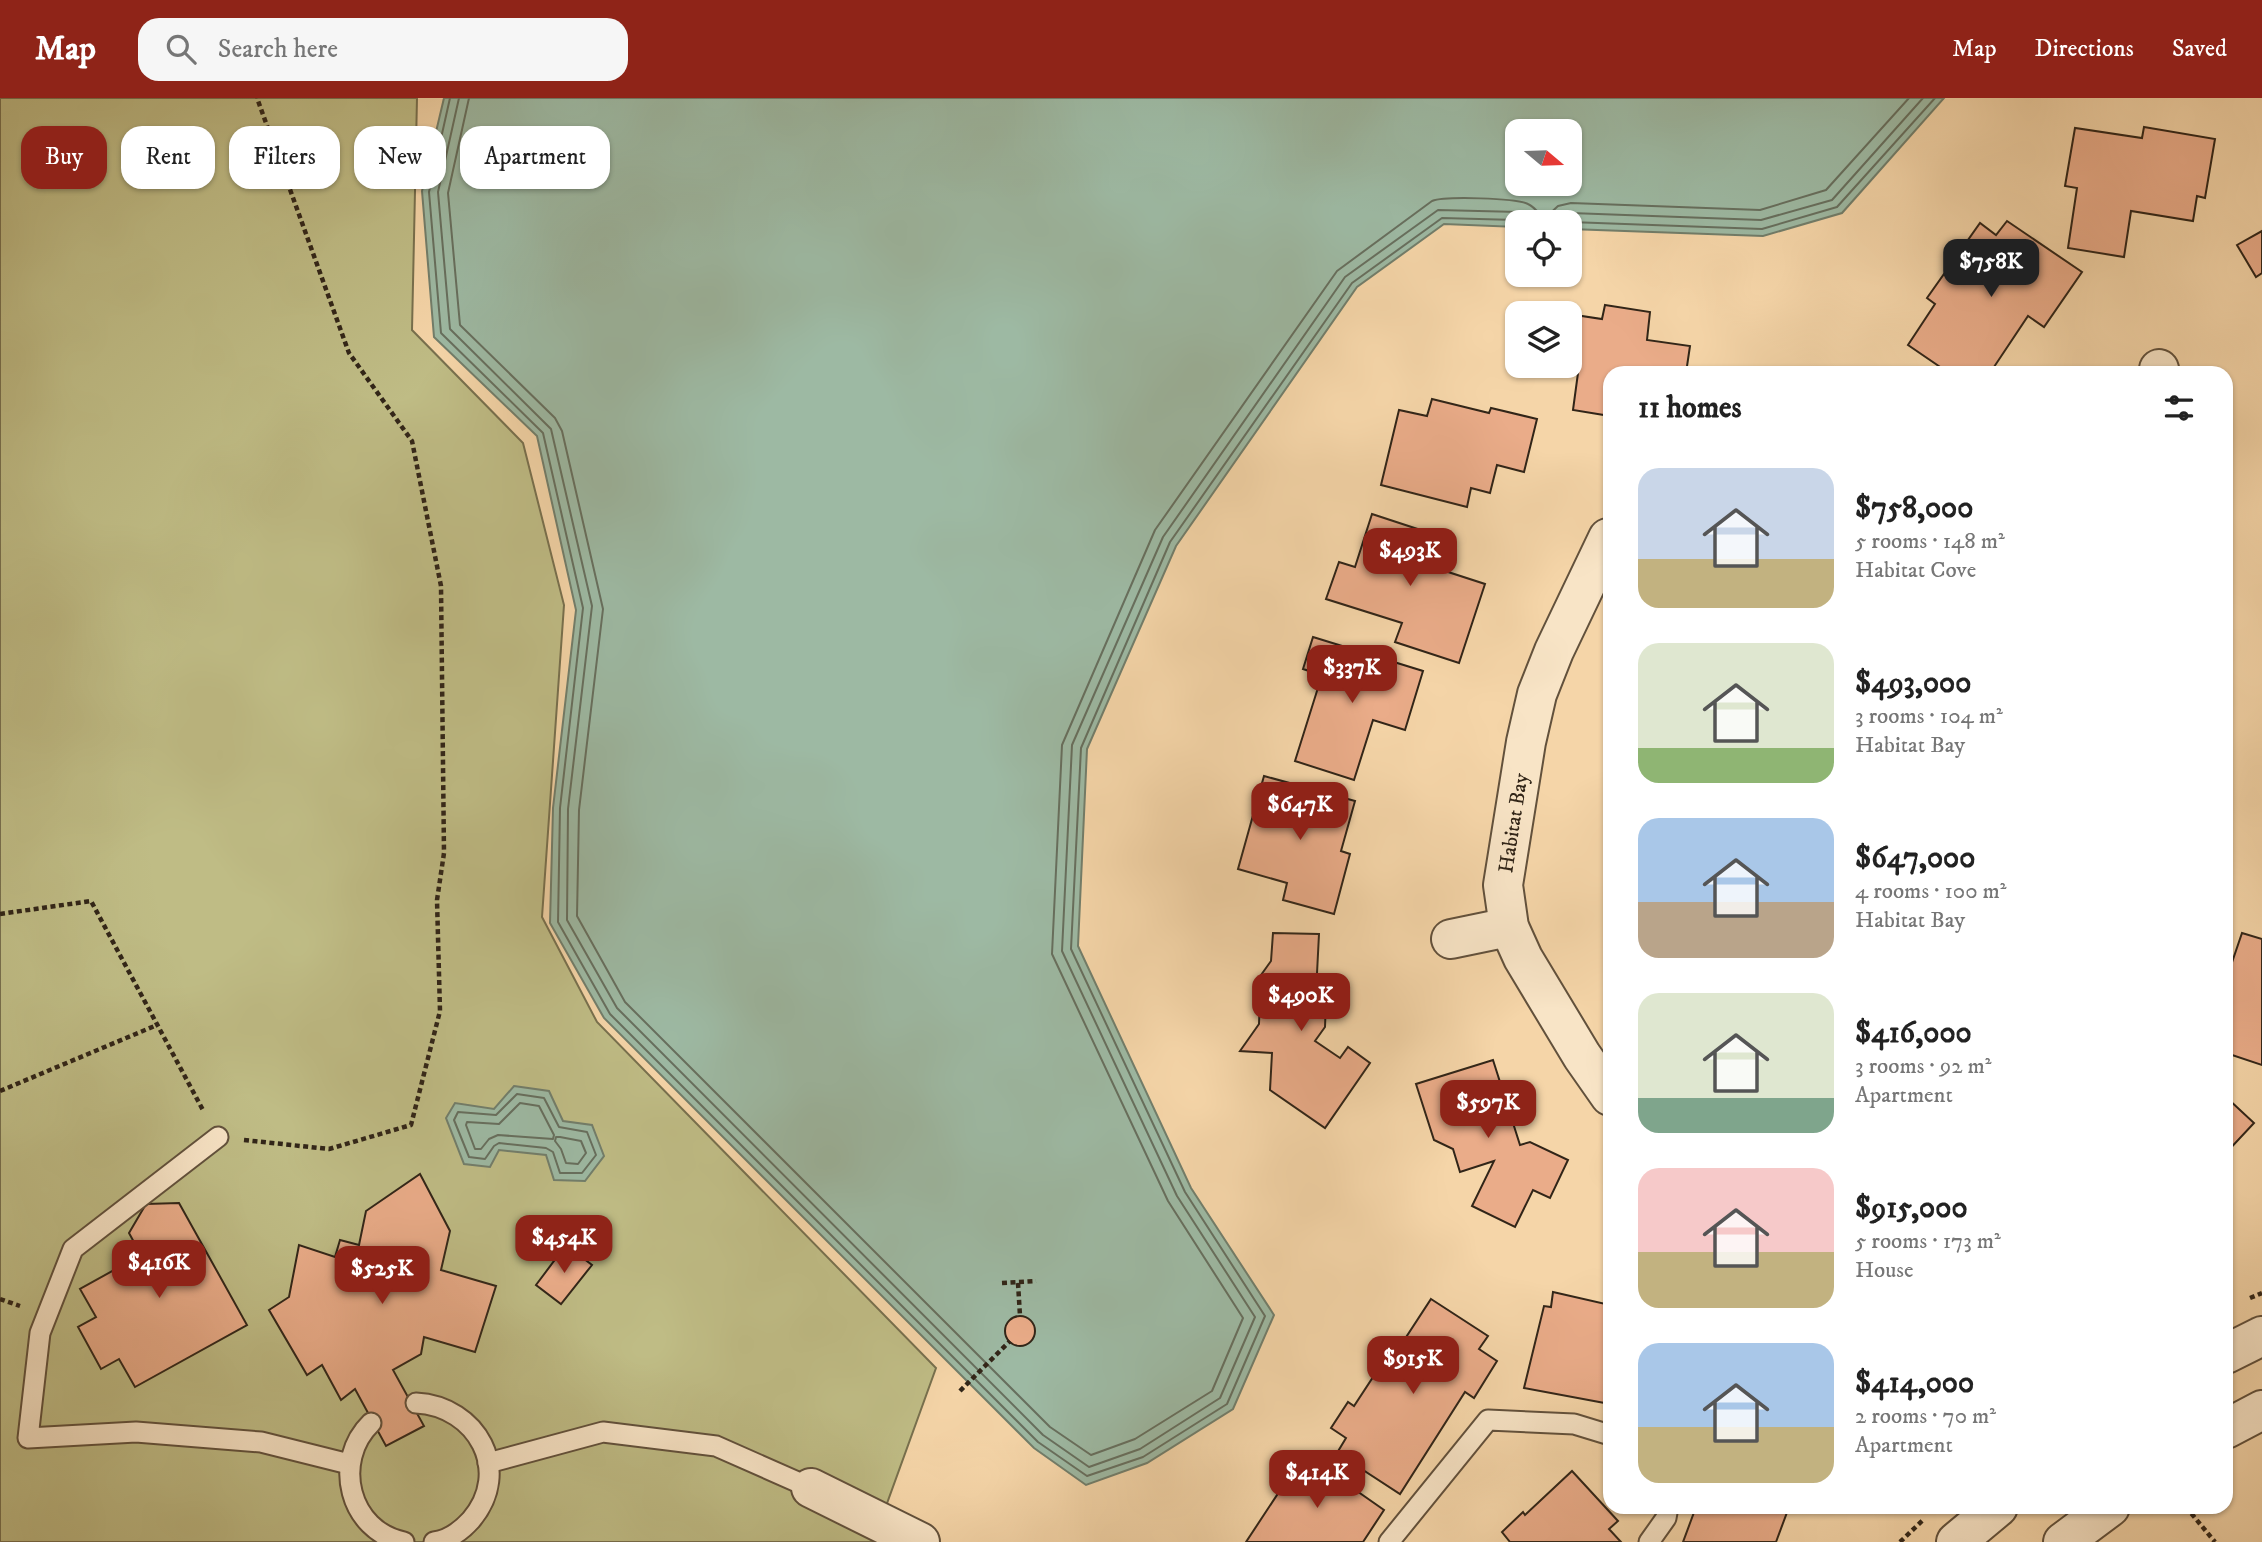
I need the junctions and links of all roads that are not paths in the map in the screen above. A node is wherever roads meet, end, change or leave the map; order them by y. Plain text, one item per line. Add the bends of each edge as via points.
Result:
1 (1603, 548) edge
2 (1509, 927) junction
3 (1451, 939) dead end
4 (1603, 1086) edge
5 (218, 1137) road end
6 (2262, 1336) edge
7 (2233, 1350) edge
8 (416, 1403) dead end
9 (2262, 1410) edge
10 (371, 1423) dead end
11 (2233, 1425) edge
12 (1603, 1433) edge
13 (488, 1463) junction
14 (349, 1464) junction
15 (811, 1488) joint
16 (1667, 1514) edge
17 (2101, 1514) edge
18 (404, 1542) edge
19 (434, 1542) edge
20 (920, 1542) edge
21 (1389, 1542) edge
22 (1649, 1542) edge
23 (2063, 1542) edge

1 - 2 street, Habitat Bay via 1537,695 1503,884
2 - 3 street
2 - 4 street, Habitat Bay via 1523,958
5 - 14 lane via 73,1249 40,1334 28,1438 136,1432 261,1442
6 - 7 street
8 - 13 lane via 445,1408 461,1418 484,1446
9 - 11 street
10 - 14 lane via 354,1446
12 - 21 lane via 1574,1424 1488,1420
13 - 15 lane via 603,1432 716,1446
13 - 19 lane via 488,1488 479,1510 463,1529
14 - 18 lane via 349,1488 358,1510 373,1528
15 - 20 street
16 - 22 lane
17 - 23 street

